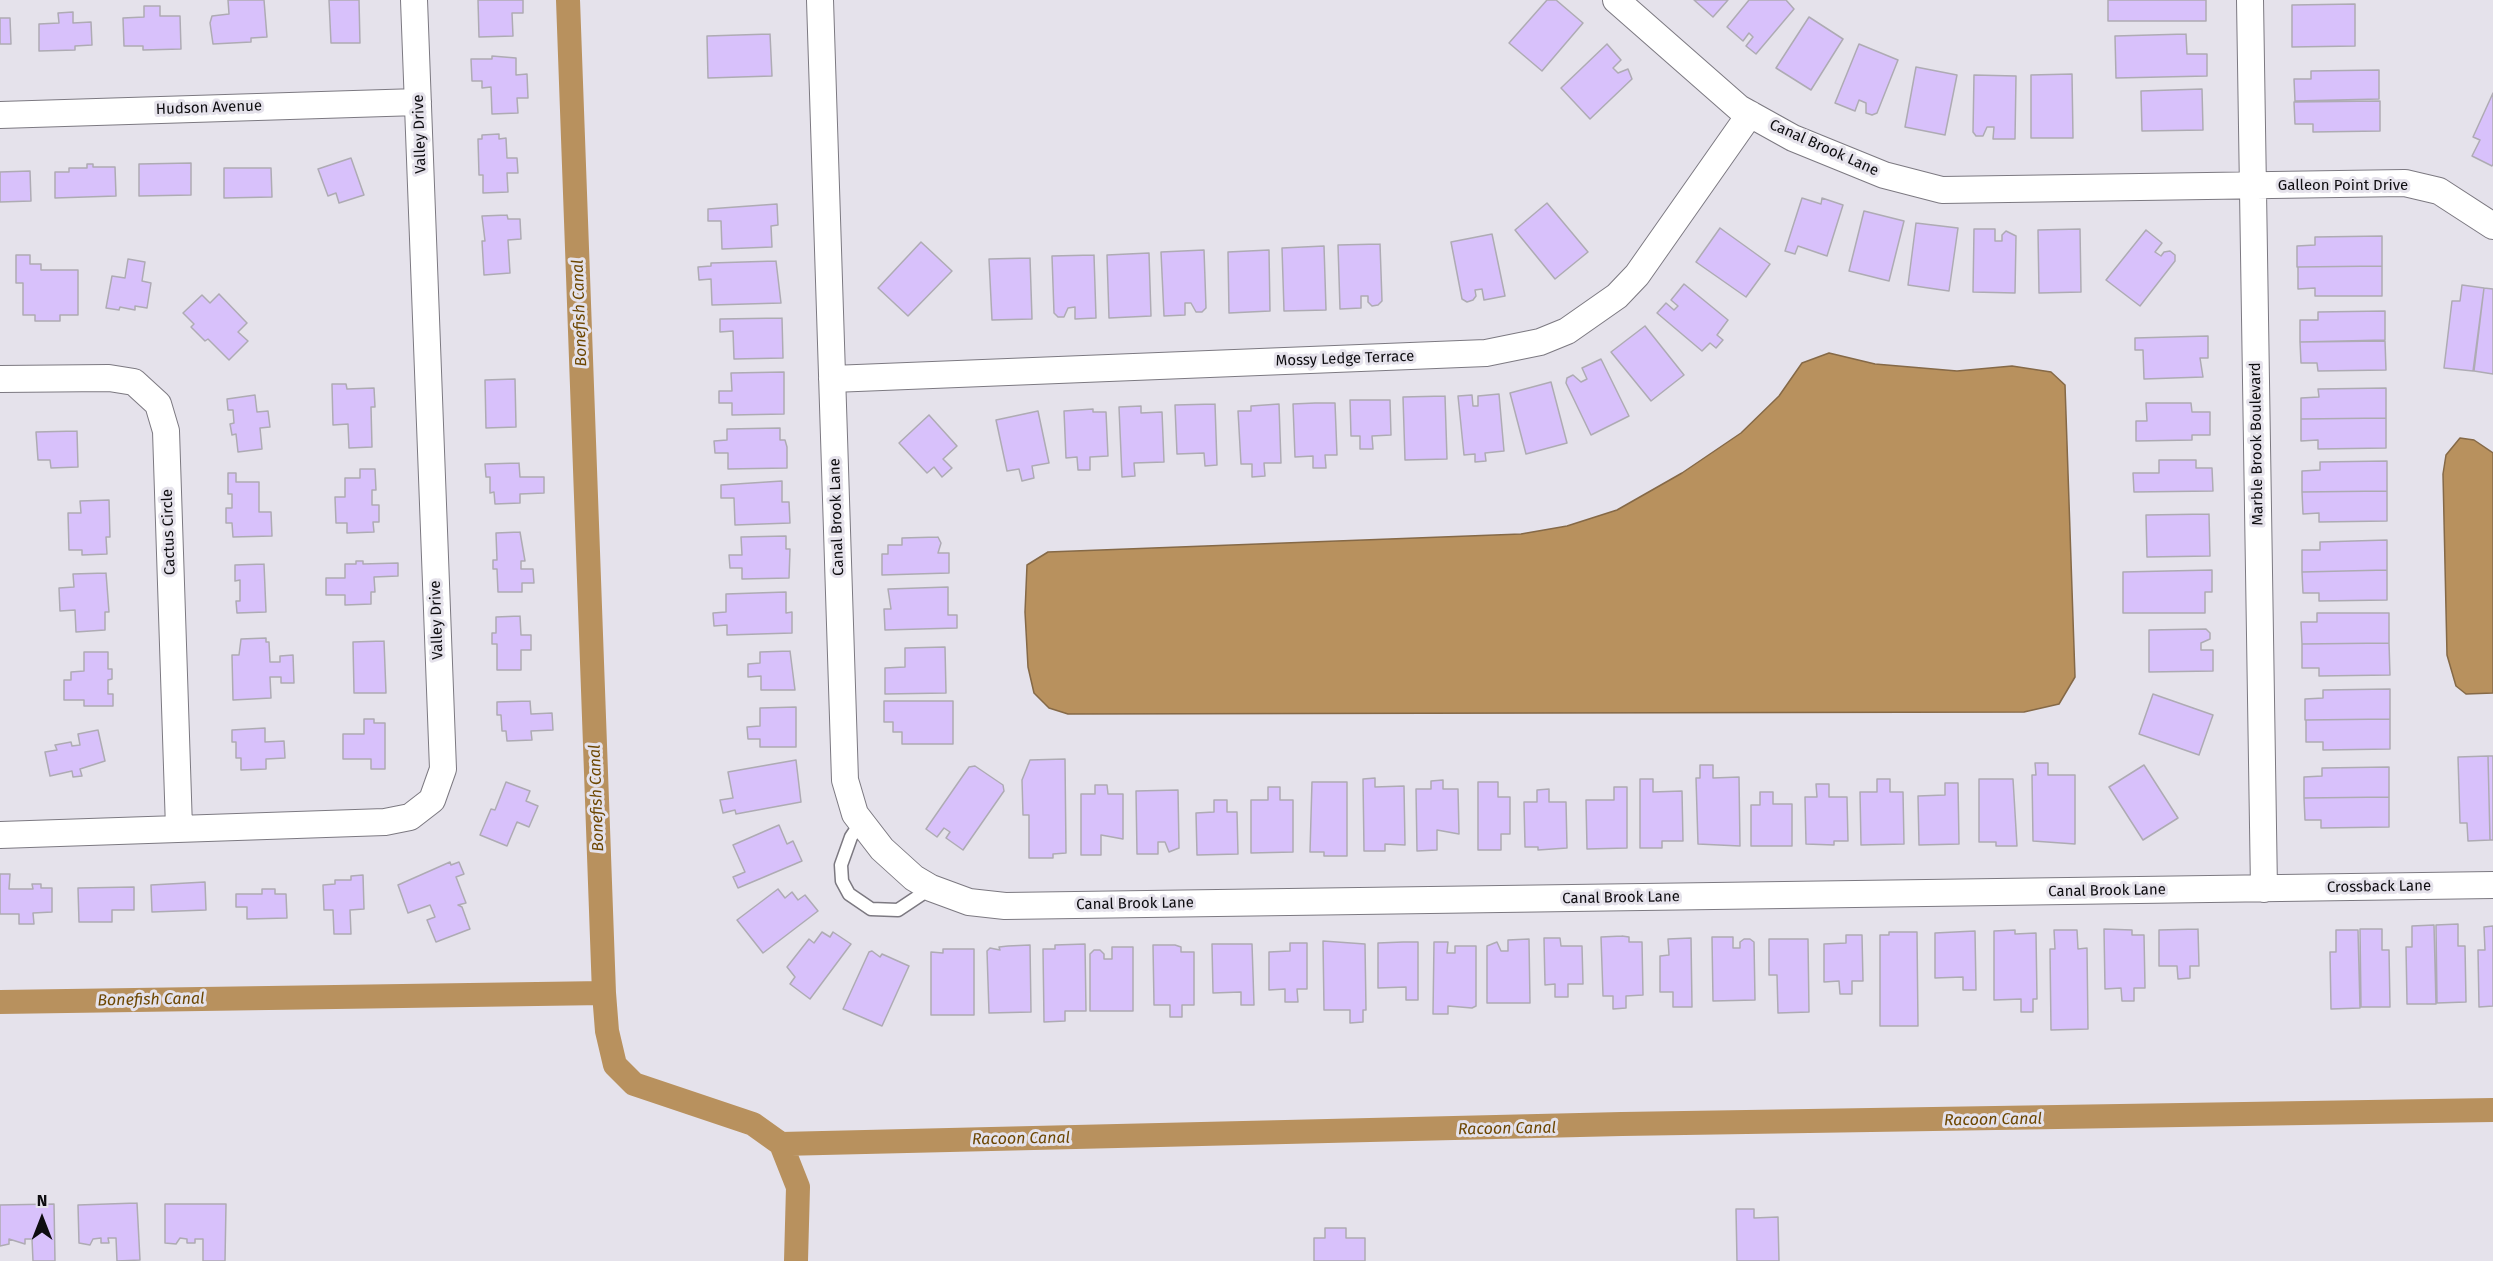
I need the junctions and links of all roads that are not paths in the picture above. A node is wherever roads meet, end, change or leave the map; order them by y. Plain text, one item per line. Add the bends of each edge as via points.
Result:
1 (414, 0) edge
2 (820, 0) edge
3 (1616, 0) edge
4 (2250, 0) edge
5 (418, 102) junction
6 (1750, 114) junction
7 (0, 115) edge
8 (2253, 187) junction
9 (2493, 226) edge
10 (0, 379) edge
11 (832, 379) junction
12 (861, 822) junction
13 (179, 828) junction
14 (0, 835) edge
15 (2493, 885) edge
16 (931, 888) junction
17 (2264, 889) junction

1 - 5 street, Valley Drive
2 - 11 street, Canal Brook Lane
3 - 6 street, Canal Brook Lane
4 - 8 street, Marble Brook Boulevard
5 - 7 street, Hudson Avenue
5 - 13 street, Valley Drive via 442,769 432,800 410,817 385,822
6 - 8 street, Canal Brook Lane via 1840,158 1884,175 1942,189
6 - 11 street, Mossy Ledge Terrace via 1637,274 1617,296 1567,331 1540,342 1486,353
8 - 9 street, Galleon Point Drive via 2404,183 2439,191
8 - 17 street, Marble Brook Boulevard
10 - 13 street, Cactus Circle via 109,378 134,382 158,404 166,432
11 - 12 street, Canal Brook Lane via 845,780
12 - 16 street, Canal Brook Lane via 898,863
12 - 16 lane via 841,865 842,881 849,894 871,909 898,910
13 - 14 street, Valley Drive
15 - 17 street, Crossback Lane
16 - 17 street, Canal Brook Lane via 969,902 1005,906

